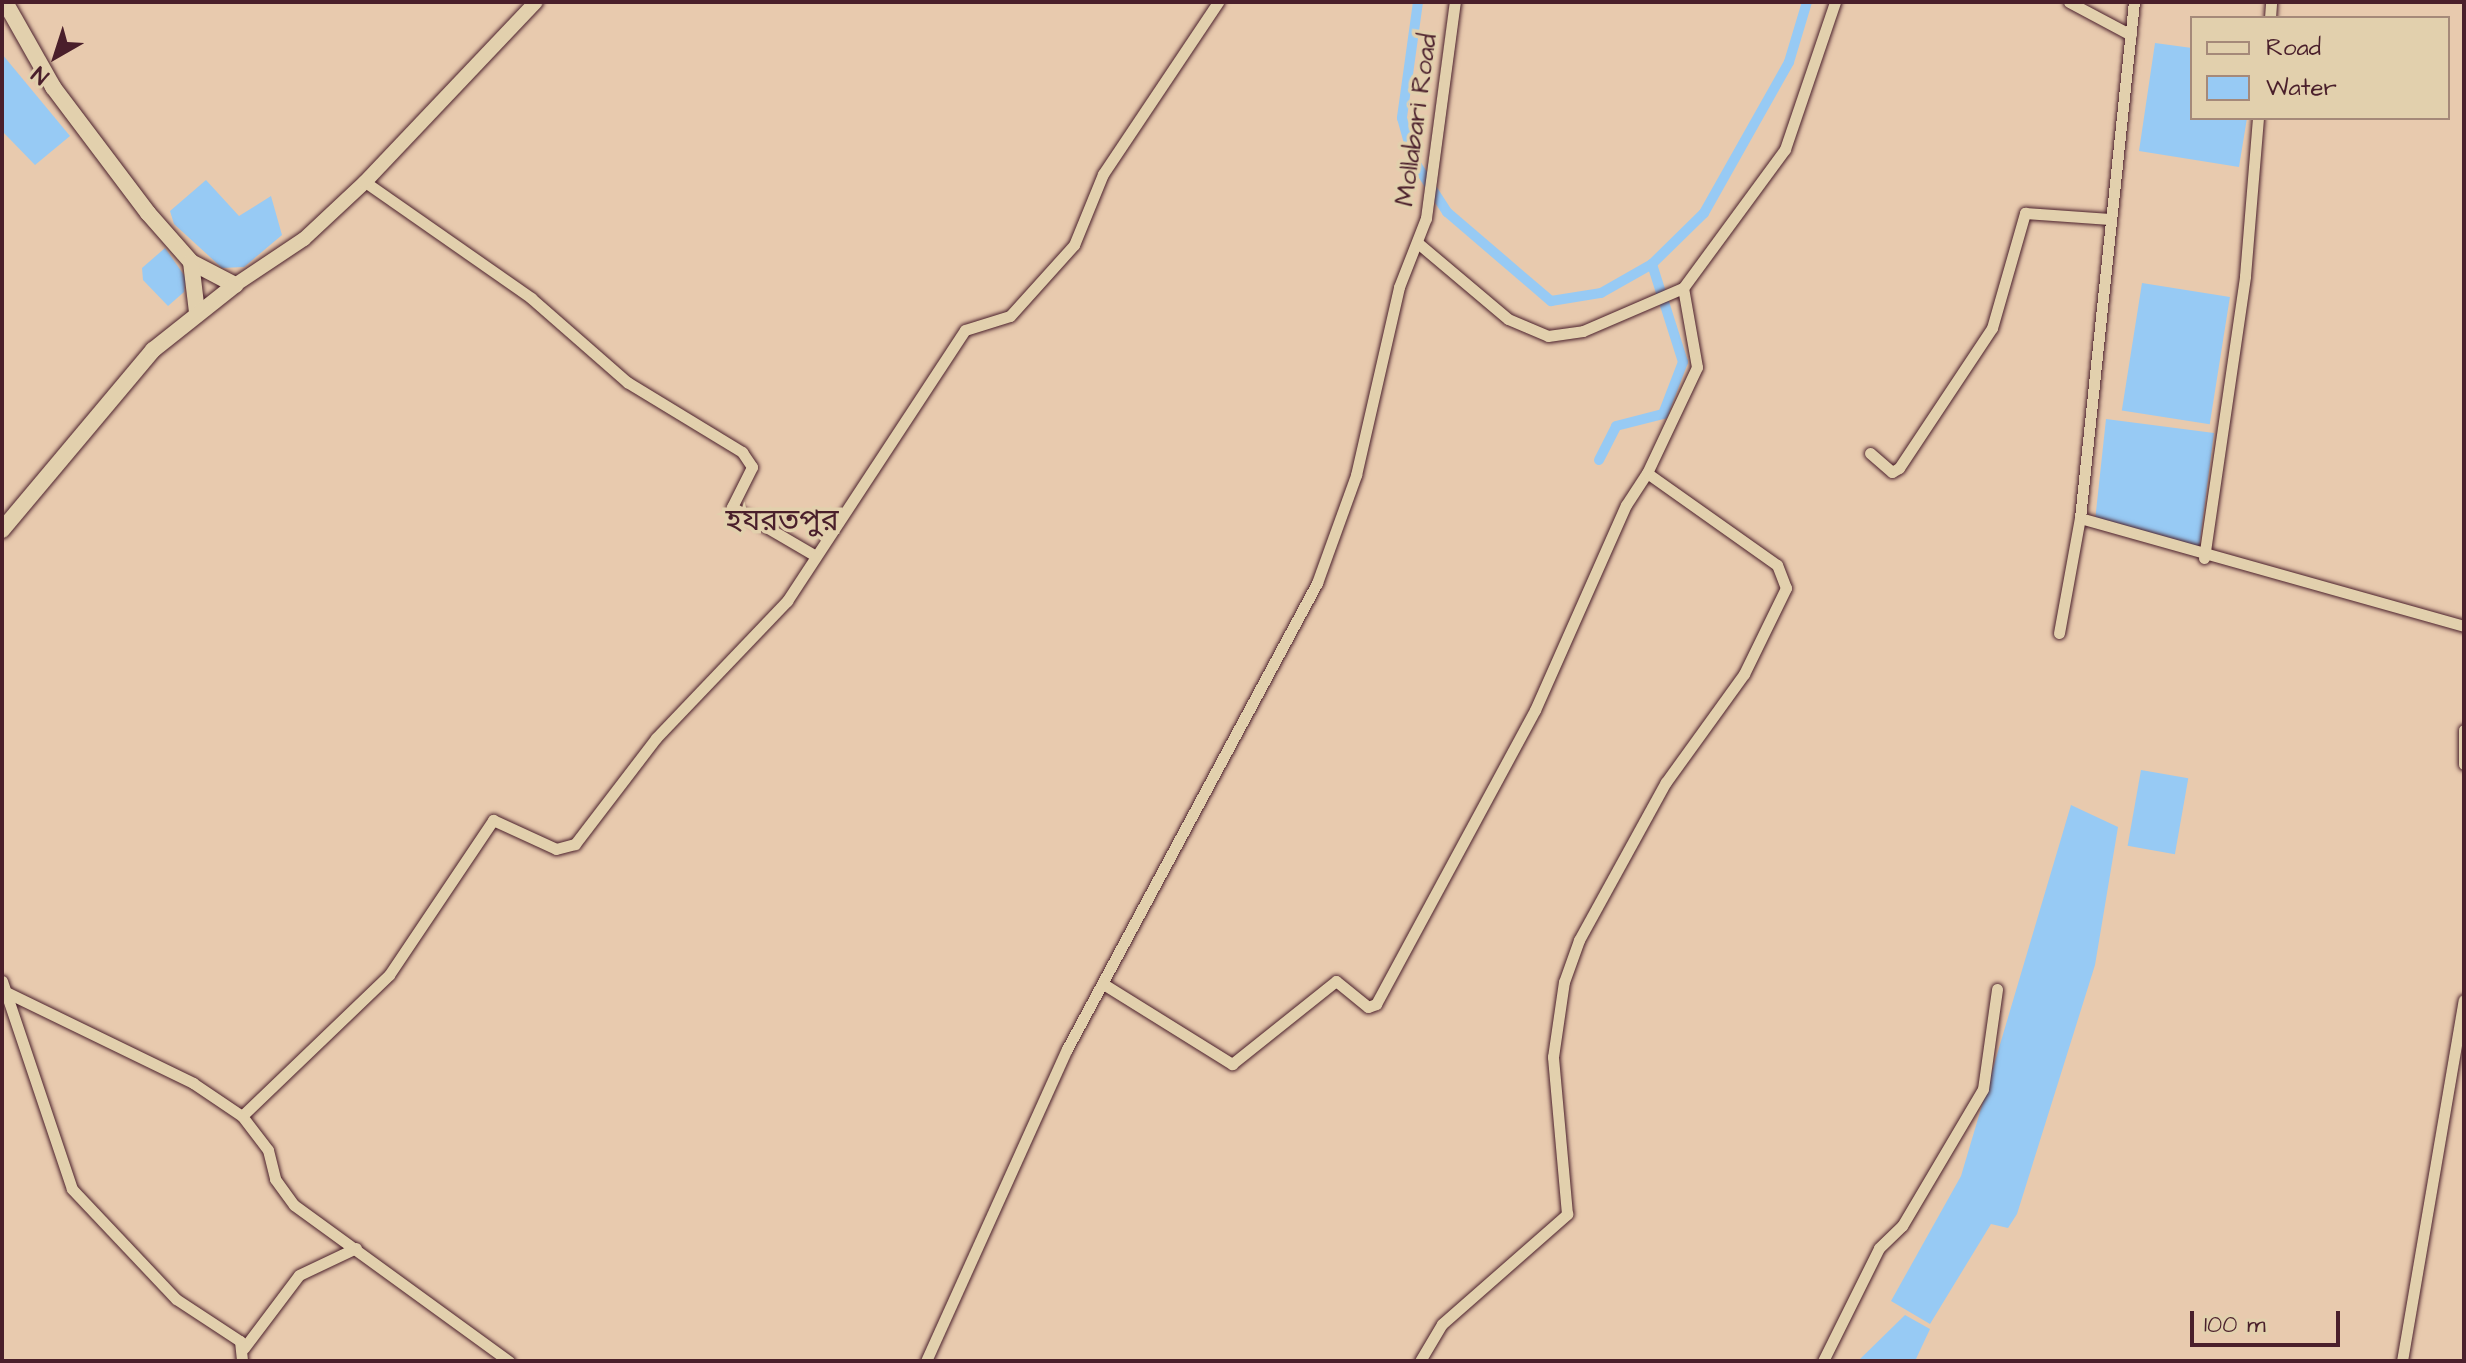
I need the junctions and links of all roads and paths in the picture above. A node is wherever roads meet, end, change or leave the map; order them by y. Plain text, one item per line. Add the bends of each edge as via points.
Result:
1 (5, 2) edge
2 (536, 2) edge
3 (1218, 2) edge
4 (1455, 2) edge
5 (1835, 2) edge
6 (2069, 2) edge
7 (2134, 2) edge
8 (2131, 35) junction
9 (2258, 120) edge
10 (365, 182) junction
11 (2110, 219) junction
12 (1419, 244) junction
13 (191, 262) junction
14 (235, 285) junction
15 (1681, 288) junction
16 (197, 312) junction
17 (1870, 453) dead end
18 (1647, 473) junction
19 (2080, 518) junction
20 (2, 530) edge
21 (816, 556) junction
22 (2204, 558) junction
23 (2464, 626) edge
24 (2059, 633) dead end
25 (2464, 730) edge
26 (2464, 764) edge
27 (2, 981) edge
28 (1105, 985) junction
29 (1997, 989) dead end
30 (8, 993) junction
31 (2464, 1000) edge
32 (242, 1116) junction
33 (356, 1248) junction
34 (244, 1348) junction
35 (242, 1361) edge
36 (509, 1361) edge
37 (926, 1361) edge
38 (1420, 1361) edge
39 (1823, 1361) edge
40 (2402, 1361) edge

1 - 13 main road via 53,87
2 - 10 street
3 - 21 street via 1103,174 1074,245 1010,316 965,330
4 - 12 street, Mollabari Road via 1434,179
5 - 15 street via 1785,149
6 - 8 street
7 - 8 street
8 - 11 street
9 - 22 street via 2245,276
10 - 14 street via 304,239
10 - 21 street via 531,298 627,382 742,452 752,467 735,512
11 - 17 street via 2025,213 1992,328 1899,468 1892,472
11 - 19 street
12 - 15 street via 1508,319 1548,336 1583,331
12 - 28 street, Mollabari Road via 1399,287 1356,475 1305,615
13 - 14 main road
13 - 16 main road
14 - 16 main road
15 - 18 street via 1697,367
16 - 20 main road via 153,350
18 - 28 street via 1521,738 1376,1004 1368,1007 1346,984 1331,983 1232,1064
18 - 38 street via 1777,565 1786,588 1744,674 1682,757 1579,940 1554,1024 1567,1173 1561,1226 1442,1324
19 - 22 street
19 - 24 street
21 - 32 street via 787,601 656,738 575,844 556,849 493,820 389,975
22 - 23 street
25 - 26 street
27 - 30 street
28 - 37 street, Mollabari Road via 1063,1059
29 - 39 street via 1983,1089 1902,1226 1867,1269
30 - 32 street via 193,1083
30 - 34 street via 72,1189 176,1299
31 - 40 street
32 - 33 street via 268,1150 275,1179 294,1205
33 - 34 street via 323,1258 299,1275
33 - 36 street
34 - 35 street

